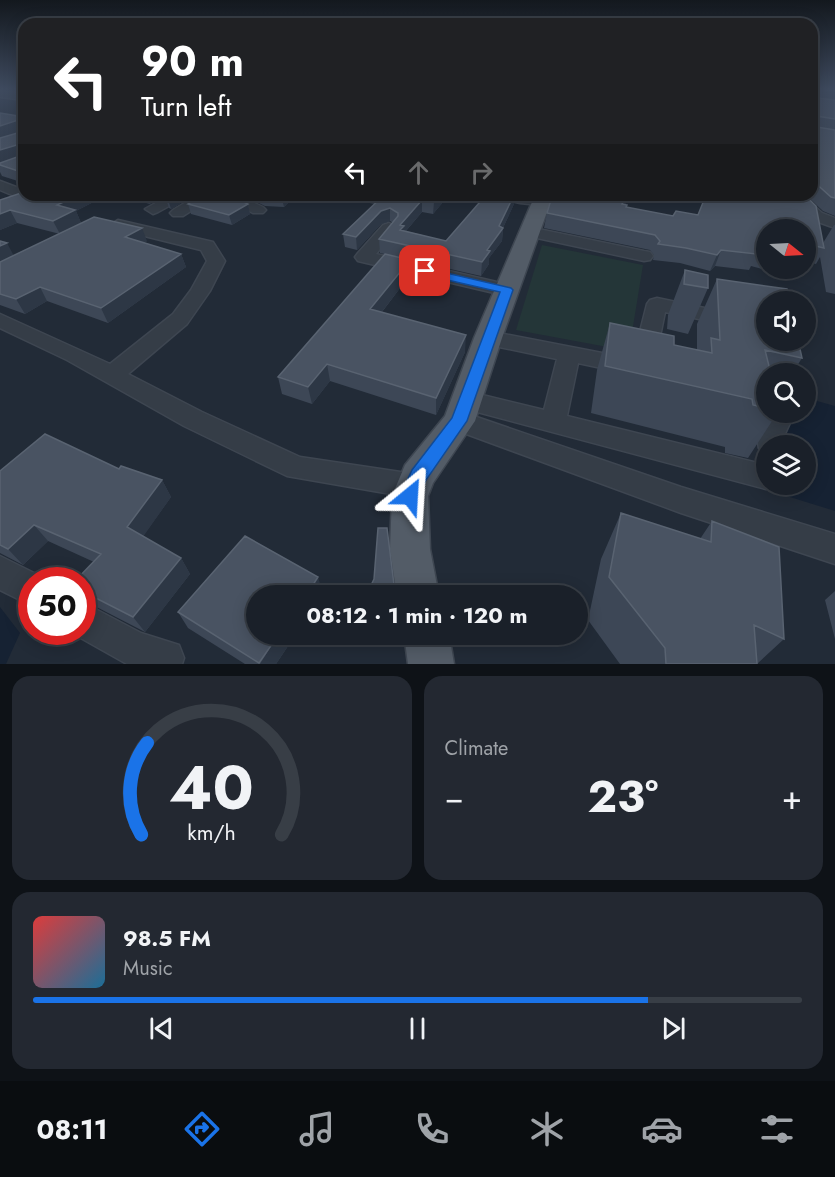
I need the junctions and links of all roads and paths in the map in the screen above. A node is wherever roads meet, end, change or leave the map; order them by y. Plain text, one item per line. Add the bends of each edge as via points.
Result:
1 (0, 185) edge
2 (18, 191) edge
3 (20, 201) edge
4 (170, 201) edge
5 (199, 201) edge
6 (238, 201) edge
7 (541, 201) edge
8 (802, 201) edge
9 (10, 205) edge
10 (153, 209) dead end
11 (258, 210) dead end
12 (178, 213) dead end
13 (96, 223) edge
14 (835, 223) edge
15 (389, 228) edge
16 (529, 232) junction
17 (644, 256) dead end
18 (507, 290) junction
19 (0, 320) edge
20 (756, 325) edge
21 (488, 338) junction
22 (569, 356) junction
23 (111, 375) junction
24 (463, 410) junction
25 (553, 422) junction
26 (756, 474) edge
27 (414, 486) junction
28 (835, 549) edge
29 (0, 572) edge
30 (18, 582) edge
31 (416, 585) edge
32 (96, 627) edge
33 (428, 645) edge
34 (161, 664) edge
35 (431, 664) edge

1 - 2 street
3 - 9 street
4 - 10 street
5 - 12 street
6 - 11 street
7 - 16 main road
8 - 14 street via 816,216
13 - 23 street via 207,246 216,261 180,319
15 - 18 street via 364,257
16 - 17 street
16 - 18 main road
18 - 21 main road
19 - 23 street
20 - 22 street via 657,304 641,368
21 - 22 street
21 - 24 main road
22 - 25 street
23 - 27 street via 297,468
24 - 25 street
24 - 27 main road
24 - 28 street via 681,500
25 - 26 street
27 - 31 main road via 410,496 410,549
29 - 30 street
32 - 34 street via 134,649 166,658
33 - 35 main road

